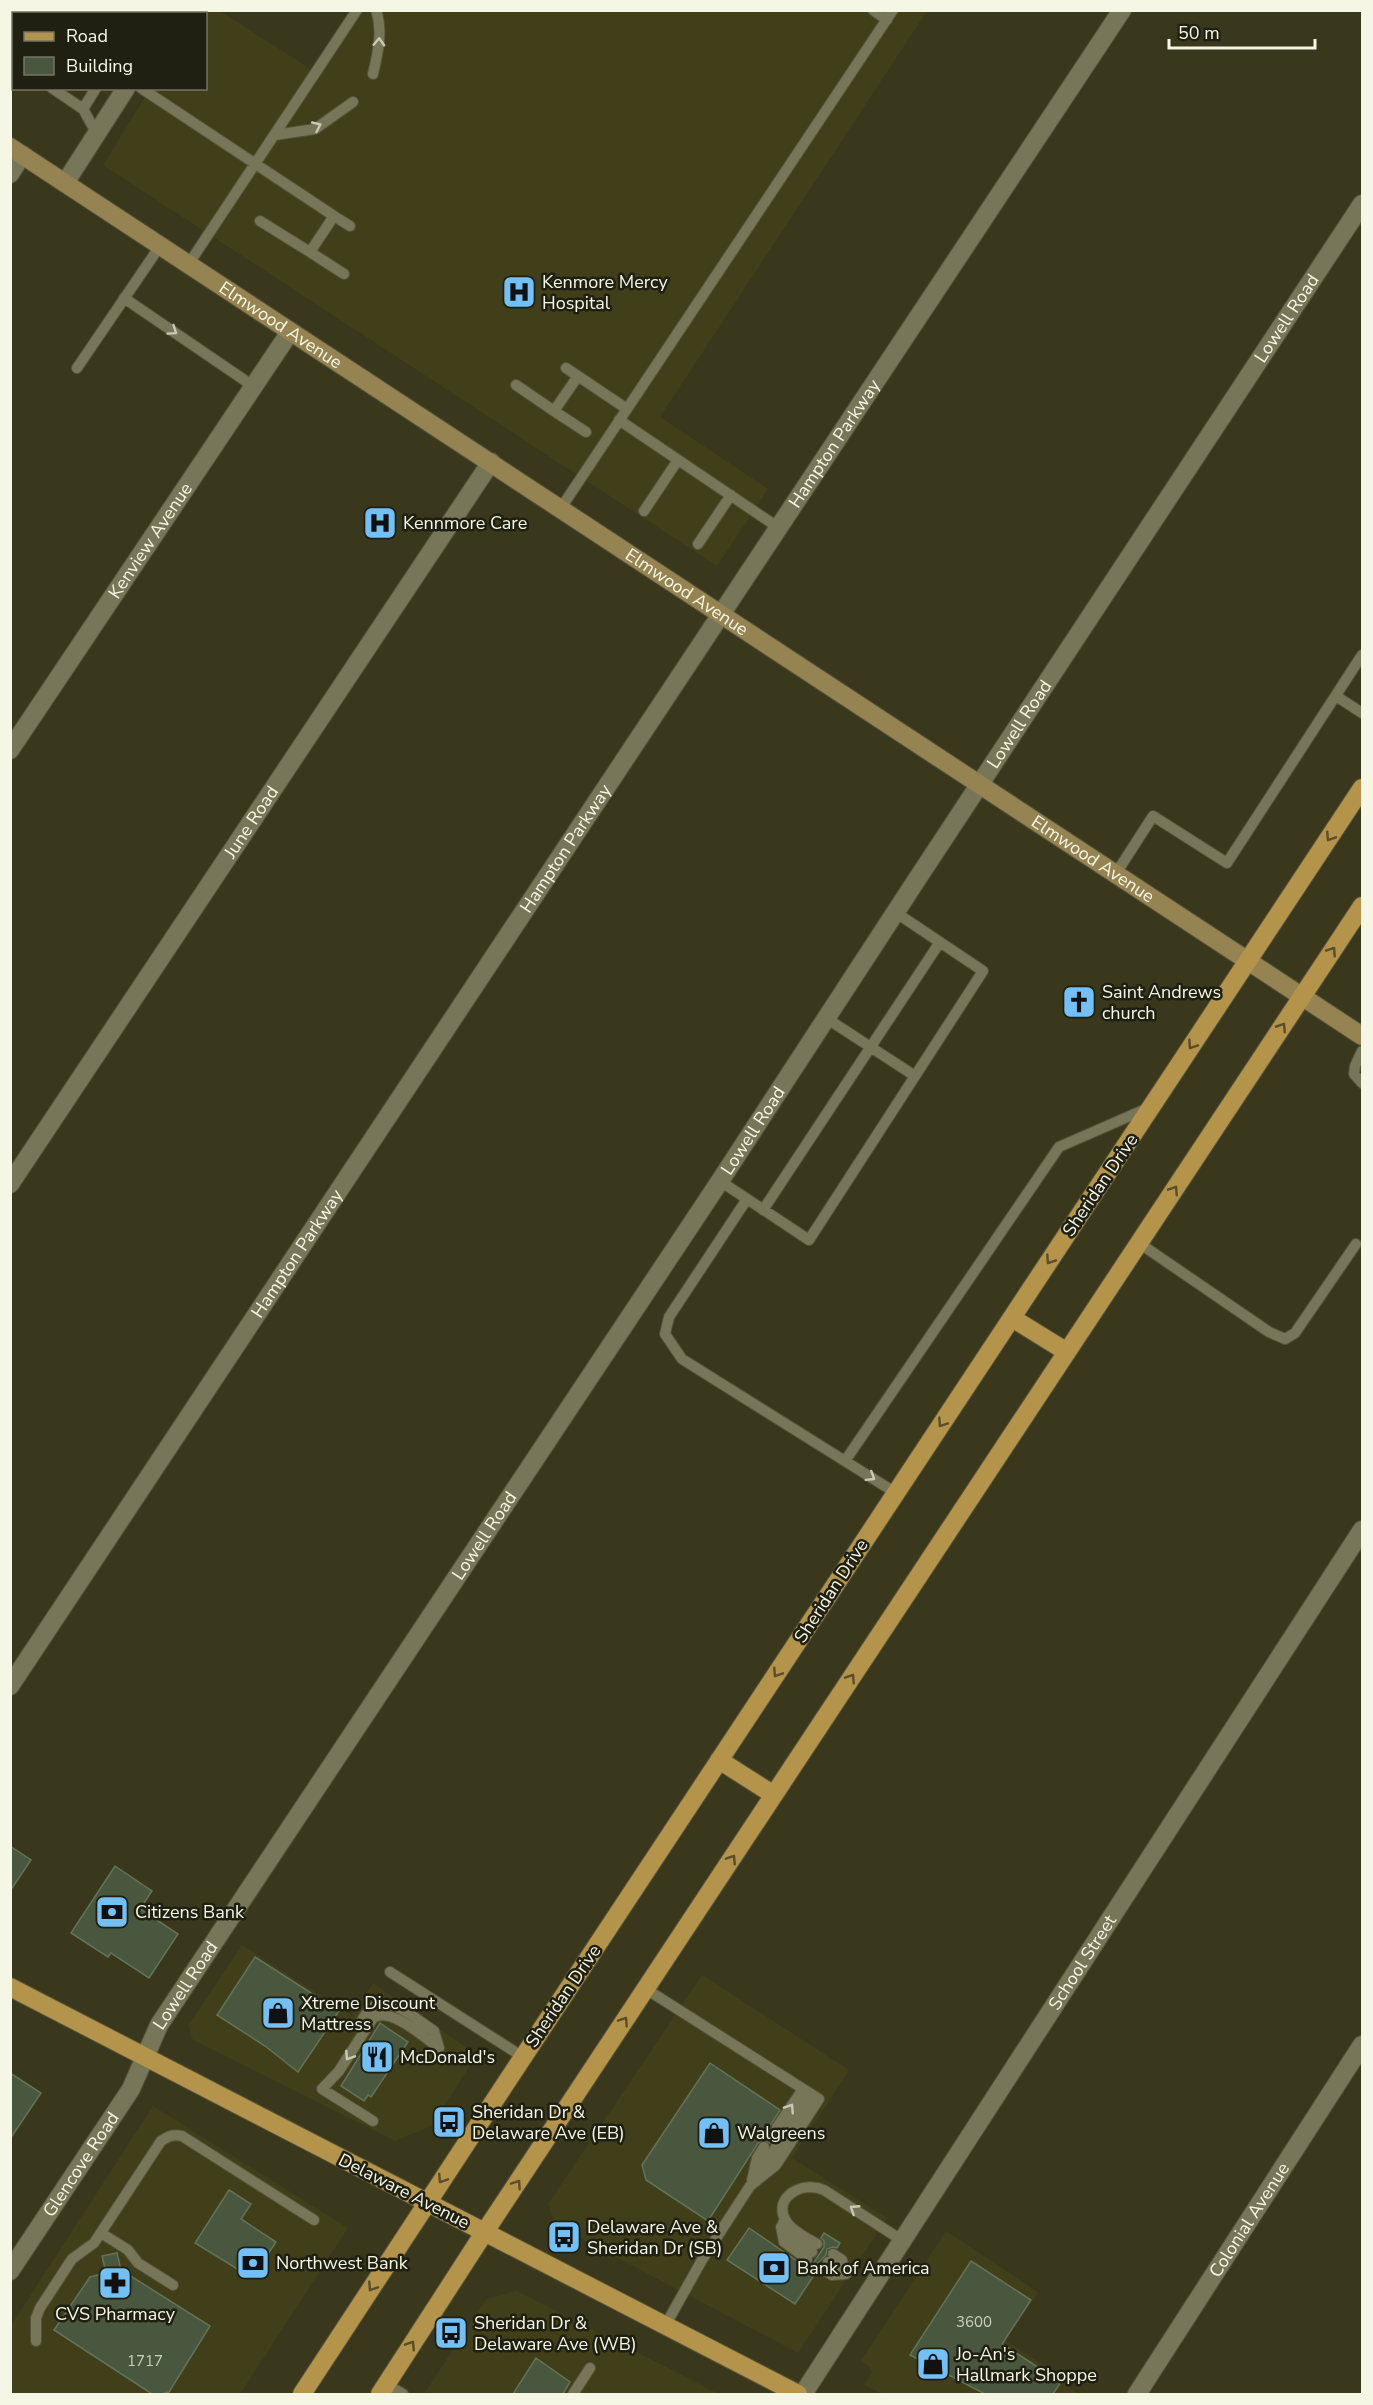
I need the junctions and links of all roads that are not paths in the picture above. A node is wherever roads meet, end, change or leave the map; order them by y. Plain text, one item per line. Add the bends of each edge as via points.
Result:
1 (357, 10) edge
2 (376, 10) edge
3 (873, 10) edge
4 (1122, 10) edge
5 (890, 15) edge
6 (373, 74) dead end
7 (55, 90) edge
8 (95, 90) edge
9 (125, 90) edge
10 (144, 90) edge
11 (353, 102) dead end
12 (83, 109) junction
13 (97, 134) junction
14 (275, 135) junction
15 (16, 151) edge
16 (256, 163) junction
17 (10, 174) edge
18 (65, 183) junction
19 (1362, 204) edge
20 (334, 216) junction
21 (260, 220) dead end
22 (350, 226) dead end
23 (160, 246) junction
24 (310, 252) junction
25 (188, 265) junction
26 (344, 274) dead end
27 (124, 298) junction
28 (290, 332) junction
29 (77, 368) dead end
30 (566, 369) dead end
31 (578, 376) junction
32 (516, 385) dead end
33 (253, 386) junction
34 (627, 409) junction
35 (554, 411) junction
36 (619, 420) junction
37 (586, 432) dead end
38 (678, 460) junction
39 (491, 462) junction
40 (730, 495) junction
41 (561, 508) junction
42 (644, 511) dead end
43 (779, 528) junction
44 (698, 544) dead end
45 (722, 615) junction
46 (1362, 655) edge
47 (1336, 696) junction
48 (1362, 713) edge
49 (10, 750) edge
50 (980, 785) junction
51 (1362, 788) edge
52 (1115, 875) junction
53 (1362, 906) edge
54 (895, 912) junction
55 (940, 942) junction
56 (1248, 961) junction
57 (1302, 996) junction
58 (826, 1017) junction
59 (1362, 1036) edge
60 (871, 1046) junction
61 (1362, 1051) edge
62 (915, 1076) junction
63 (1362, 1083) edge
64 (1152, 1106) junction
65 (720, 1181) junction
66 (10, 1184) edge
67 (747, 1199) junction
68 (764, 1210) junction
69 (1139, 1243) junction
70 (1356, 1244) dead end
71 (1012, 1318) junction
72 (1067, 1352) junction
73 (846, 1461) junction
74 (896, 1493) junction
75 (1362, 1530) edge
76 (10, 1686) edge
77 (719, 1760) junction
78 (774, 1795) junction
79 (390, 1972) dead end
80 (10, 1987) edge
81 (646, 1989) junction
82 (359, 2025) dead end
83 (1362, 2045) edge
84 (145, 2057) junction
85 (523, 2057) junction
86 (811, 2094) junction
87 (373, 2121) dead end
88 (777, 2127) dead end
89 (764, 2147) dead end
90 (750, 2186) junction
91 (427, 2203) junction
92 (782, 2216) junction
93 (314, 2220) dead end
94 (101, 2233) junction
95 (484, 2233) junction
96 (903, 2241) junction
97 (10, 2271) edge
98 (846, 2274) joint
99 (172, 2285) dead end
100 (665, 2326) junction
101 (36, 2341) dead end
102 (590, 2368) dead end
103 (383, 2389) edge
104 (795, 2393) edge
105 (302, 2394) edge
106 (403, 2394) edge
107 (573, 2394) edge
108 (1137, 2394) edge

1 - 14 lane
6 -> 2 lane via 380,47
3 - 5 lane
4 - 43 street, Hampton Parkway
5 - 34 lane
7 - 12 lane
8 - 12 lane
9 - 13 street
10 - 16 lane
14 -> 11 lane via 315,129
12 - 13 lane
13 - 18 street
14 - 16 lane
15 - 17 street
15 - 18 street, Elmwood Avenue
16 - 20 lane
16 - 25 lane
18 - 23 street, Elmwood Avenue
19 - 50 street, Lowell Road
20 - 22 lane
20 - 24 lane
21 - 24 lane
23 - 25 street, Elmwood Avenue
23 - 27 lane
24 - 26 lane
25 - 28 street, Elmwood Avenue
27 - 29 lane
27 -> 33 lane
28 - 33 street, Kenview Avenue
28 - 39 street, Elmwood Avenue
30 - 31 lane
31 - 34 lane
31 - 35 lane
32 - 35 lane
33 - 49 street, Kenview Avenue
34 - 36 lane
35 - 37 lane
36 - 38 lane
36 - 41 lane
38 - 40 lane
38 - 42 lane
39 - 41 street, Elmwood Avenue
39 - 66 street, June Road
40 - 43 lane
40 - 44 lane
41 - 45 street, Elmwood Avenue
43 - 45 street, Hampton Parkway
45 - 50 street, Elmwood Avenue
45 - 76 street, Hampton Parkway
46 - 47 lane
47 - 48 lane
47 - 52 lane via 1227,863 1153,816
50 - 52 street, Elmwood Avenue
50 - 54 street, Lowell Road
51 -> 56 main road, Sheridan Drive
52 - 56 street, Elmwood Avenue
57 -> 53 main road
54 - 55 lane
54 - 58 street, Lowell Road
55 - 60 lane
55 - 62 lane via 983,971
56 - 57 street, Elmwood Avenue
56 -> 64 main road, Sheridan Drive
57 - 59 street, Elmwood Avenue
69 -> 57 main road
58 - 60 lane
58 - 65 street, Lowell Road
60 - 62 lane
60 - 68 lane
61 - 63 lane via 1354,1074
62 - 68 lane via 809,1240
64 -> 71 main road, Sheridan Drive
64 - 73 lane via 1059,1147
65 - 67 lane
65 - 84 street, Lowell Road via 166,2015
67 - 68 lane
67 - 73 lane via 669,1317 665,1334 682,1359
69 - 70 lane via 1285,1339 1295,1333
69 - 72 main road
71 - 72 main road
71 -> 74 main road, Sheridan Drive
78 -> 72 main road
73 -> 74 lane
74 -> 77 main road, Sheridan Drive
75 - 96 street, School Street
77 - 78 main road
77 - 85 main road, Sheridan Drive
81 -> 78 main road
79 - 85 lane
80 - 84 main road, Delaware Avenue
81 - 86 lane
95 -> 81 main road
82 -> 87 lane via 369,2010 379,2005 397,2007 434,2031 439,2048 392,2016 373,2018 339,2071 322,2089
83 - 108 street, Colonial Avenue
84 - 91 main road, Delaware Avenue
84 - 97 street, Glencove Road via 130,2089
85 -> 91 main road, Sheridan Drive
88 -> 86 lane
86 - 90 lane
89 - 90 lane
90 - 100 lane
91 - 95 main road, Delaware Avenue
91 -> 105 main road, Sheridan Drive
92 - 92 lane via 784,2219 812,2252 784,2242
96 -> 92 lane via 815,2186 797,2188 785,2202
93 - 94 lane via 173,2134 161,2141
94 - 99 lane
94 - 101 lane via 72,2259 40,2308
95 - 100 main road, Delaware Avenue
103 -> 95 main road
96 - 104 street, School Street
98 - 98 lane via 832,2275 828,2262 842,2260
100 - 104 main road, Delaware Avenue
102 - 107 lane
103 - 106 lane

